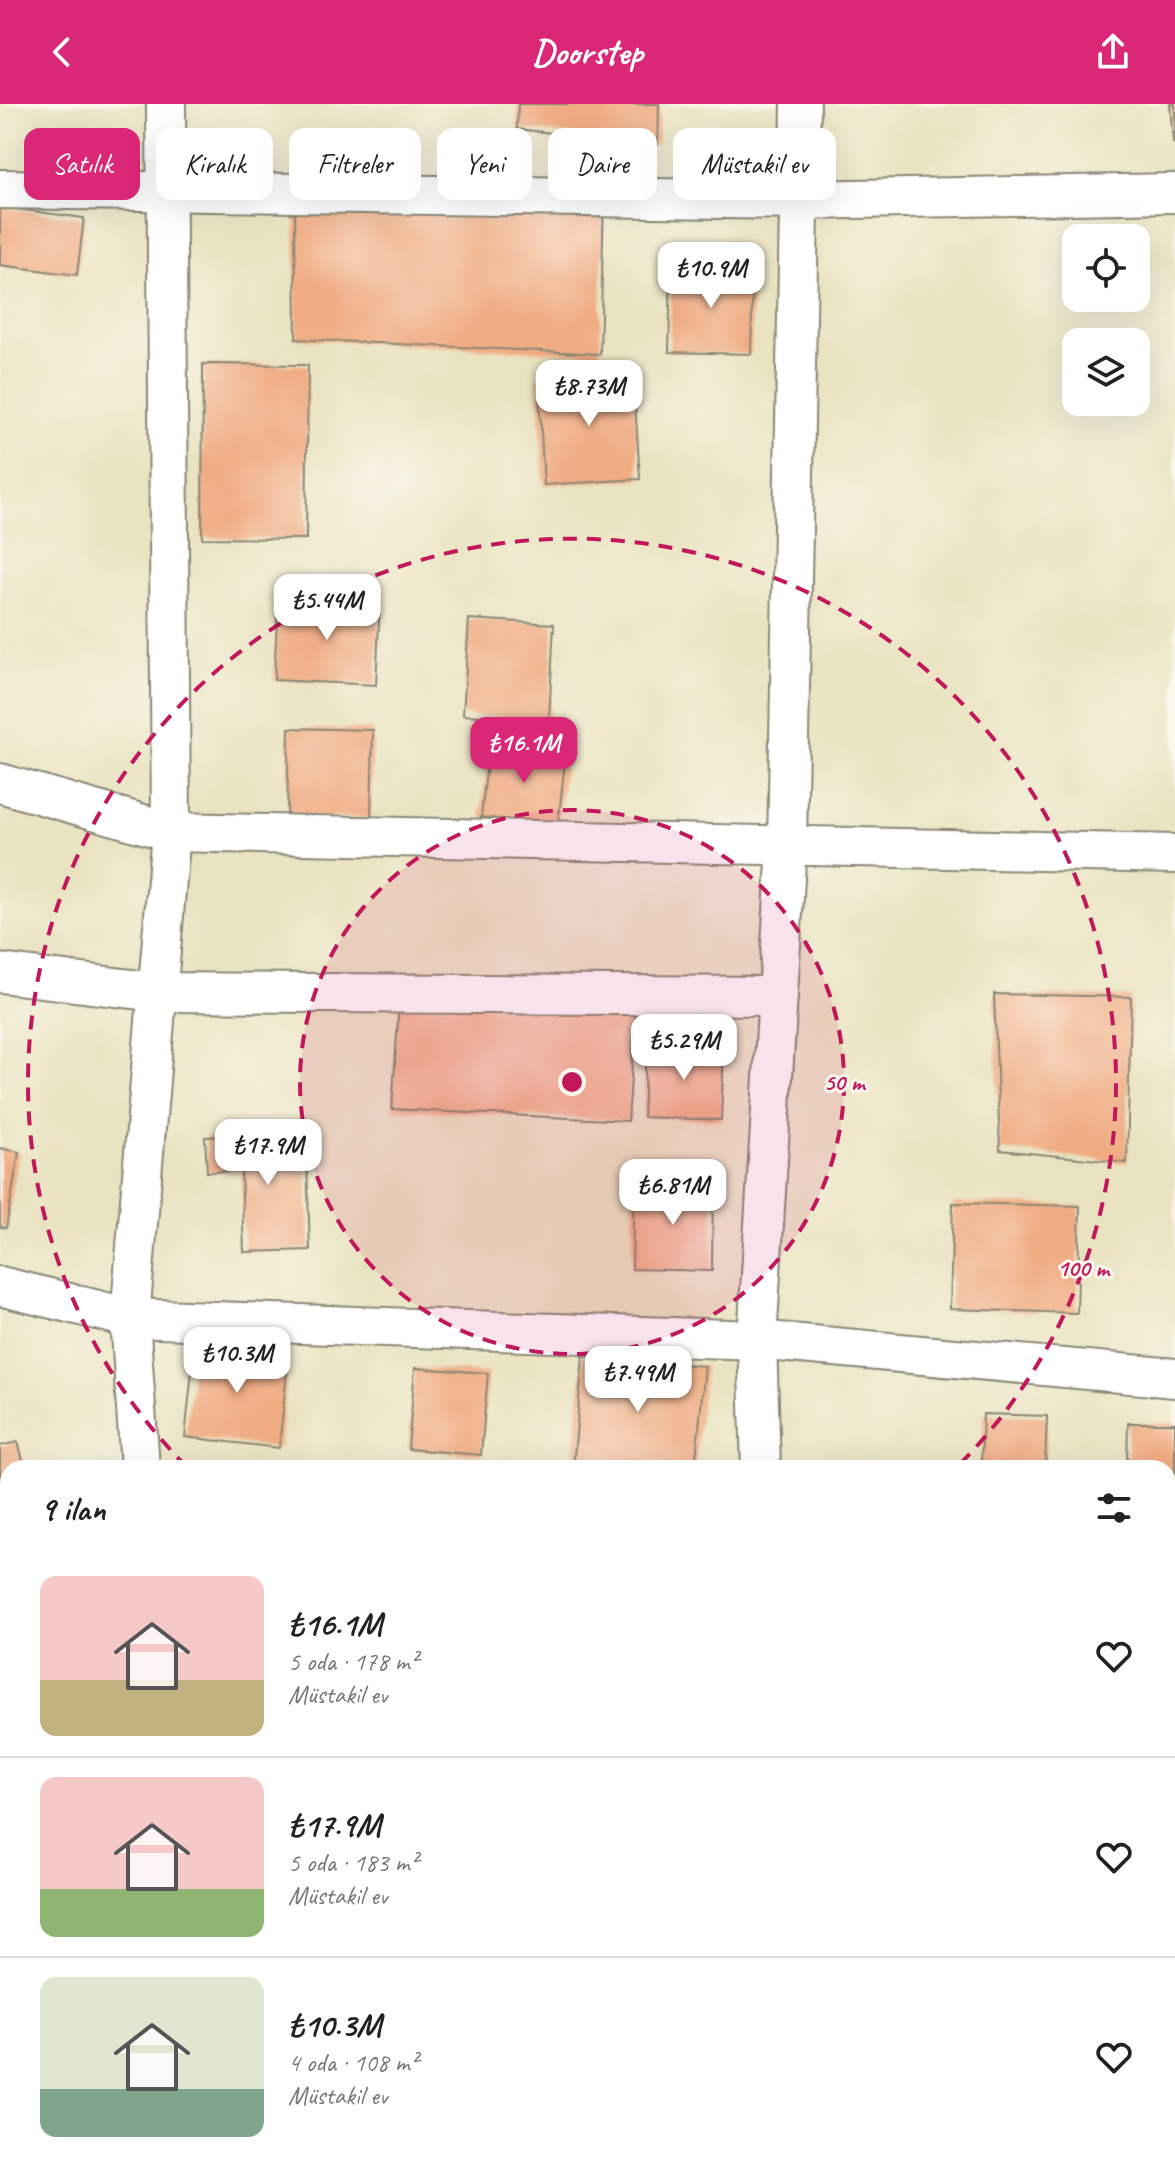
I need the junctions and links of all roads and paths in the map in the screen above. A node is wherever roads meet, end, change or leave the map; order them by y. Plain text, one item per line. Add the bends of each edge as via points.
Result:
1 (166, 104) edge
2 (801, 104) edge
3 (166, 128) edge
4 (801, 128) edge
5 (0, 189) edge
6 (1175, 193) edge
7 (156, 194) edge
8 (273, 195) edge
9 (673, 199) edge
10 (836, 199) edge
11 (167, 200) edge
12 (800, 200) edge
13 (0, 783) edge
14 (171, 832) junction
15 (787, 846) junction
16 (1175, 854) edge
17 (0, 973) edge
18 (157, 992) junction
19 (778, 996) junction
20 (0, 1286) edge
21 (130, 1318) junction
22 (757, 1340) junction
23 (1175, 1378) edge
24 (139, 1460) edge
25 (761, 1460) edge

1 - 3 street
2 - 4 street
5 - 7 street
6 - 10 street
8 - 9 street
11 - 14 street
12 - 15 street
13 - 14 street
14 - 15 street
14 - 18 street
15 - 16 street
15 - 19 street
17 - 18 street
18 - 19 street
18 - 21 street
19 - 22 street
20 - 21 street
21 - 22 street
21 - 24 street
22 - 23 street
22 - 25 street

